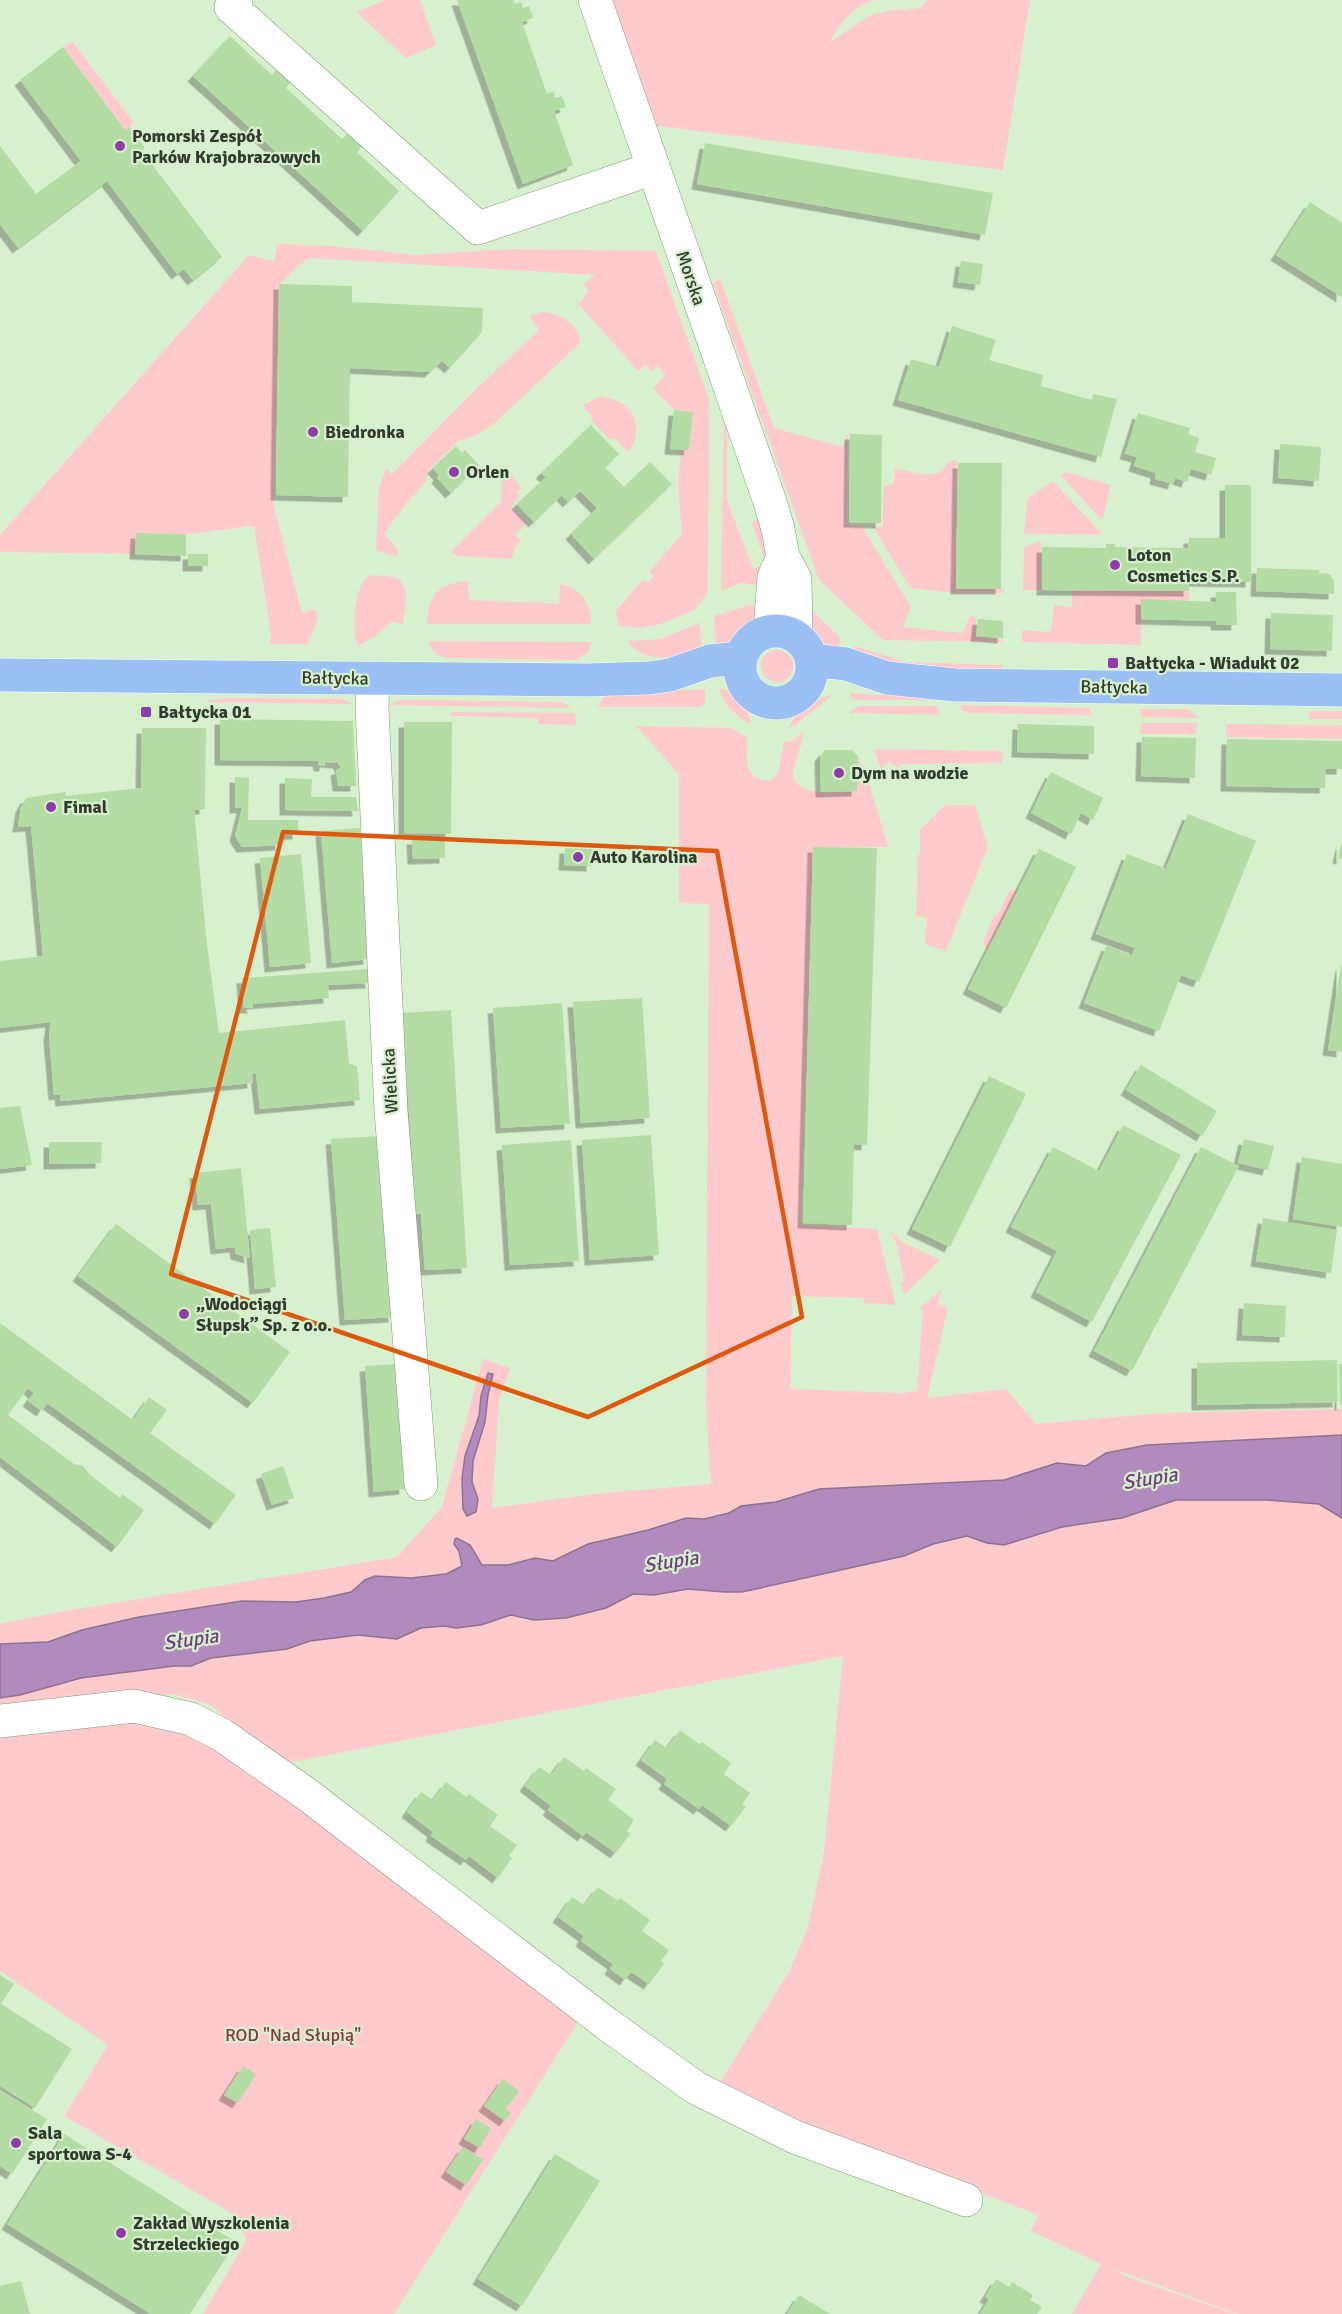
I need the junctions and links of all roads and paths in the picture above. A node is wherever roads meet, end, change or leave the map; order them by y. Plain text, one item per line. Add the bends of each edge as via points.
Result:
1 (236, 0) edge
2 (595, 0) edge
3 (654, 168) junction
4 (797, 652) junction
5 (741, 669) junction
6 (0, 675) edge
7 (373, 678) junction
8 (1342, 690) edge
9 (421, 1484) dead end
10 (0, 1721) edge
11 (966, 2200) dead end

1 - 3 street via 231,7 478,228
2 - 3 street, Morska
3 - 4 street, Morska via 769,499 783,557 795,579
4 - 5 main road via 759,635 747,645
4 - 5 main road via 794,698 784,703 759,699 749,692
4 - 8 main road, Bałtycka via 887,678 955,685
5 - 7 main road, Bałtycka via 710,661 649,678
6 - 7 main road, Bałtycka
7 - 9 street, Wielicka via 391,1111
10 - 11 street via 134,1706 191,1719 222,1735 305,1793 696,2088 795,2137

